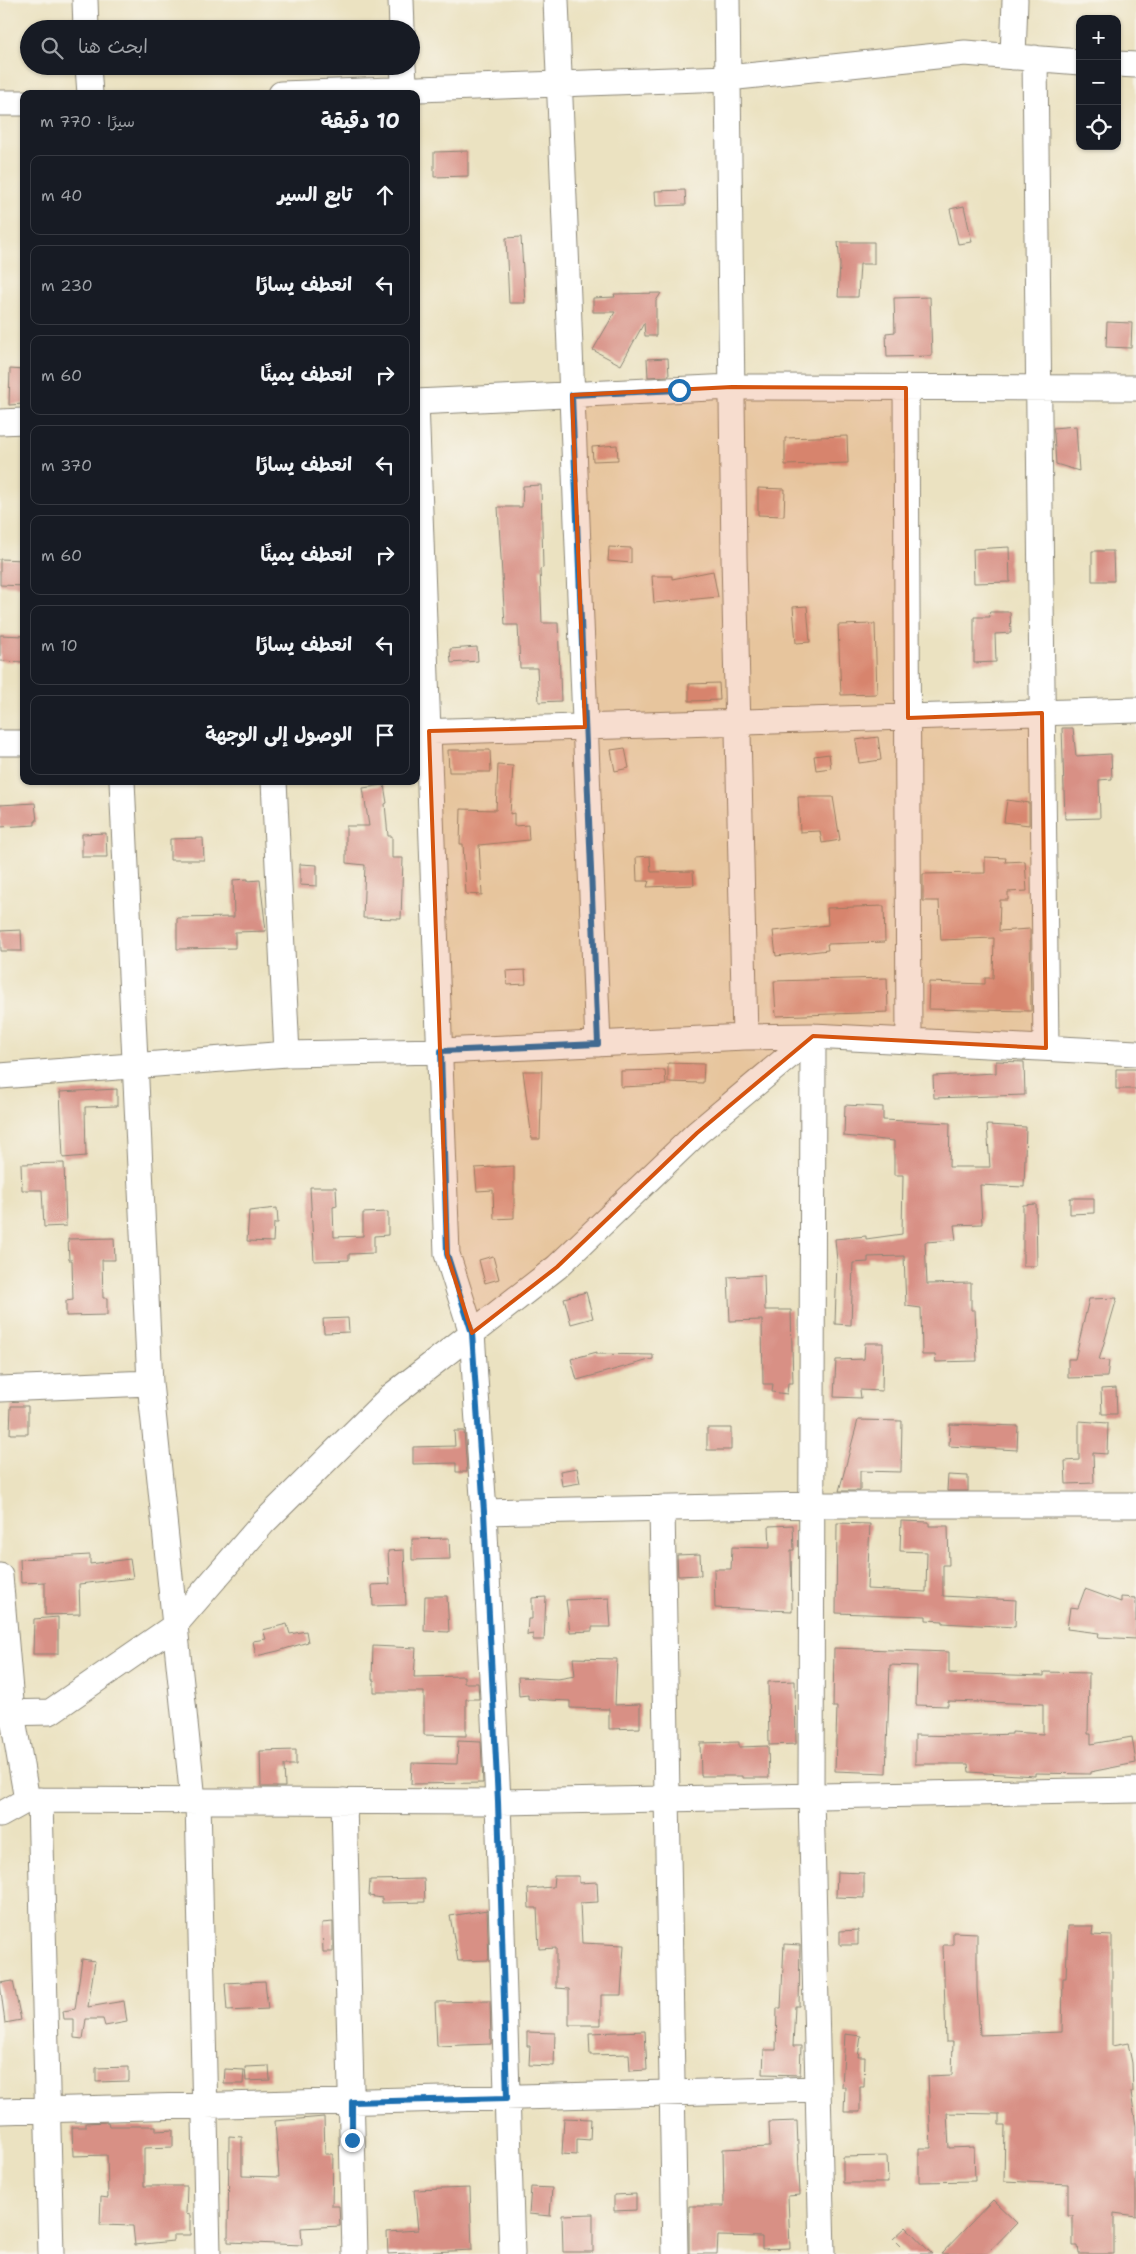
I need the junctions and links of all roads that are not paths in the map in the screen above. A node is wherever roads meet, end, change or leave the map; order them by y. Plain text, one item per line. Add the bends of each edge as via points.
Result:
1 (85, 0) edge
2 (401, 0) edge
3 (556, 0) edge
4 (727, 0) edge
5 (1015, 0) edge
6 (86, 20) edge
7 (402, 20) edge
8 (1024, 58) junction
9 (1076, 62) edge
10 (1121, 64) edge
11 (1136, 65) edge
12 (89, 75) edge
13 (728, 78) junction
14 (404, 83) edge
15 (559, 84) junction
16 (90, 90) edge
17 (326, 90) edge
18 (0, 103) edge
19 (20, 103) edge
20 (732, 387) junction
21 (906, 388) junction
22 (1039, 388) junction
23 (1136, 388) edge
24 (572, 395) junction
25 (420, 402) edge
26 (20, 421) edge
27 (0, 422) edge
28 (420, 622) edge
29 (1136, 710) edge
30 (1042, 713) junction
31 (908, 718) junction
32 (738, 723) junction
33 (585, 727) junction
34 (422, 732) edge
35 (20, 742) edge
36 (0, 743) edge
37 (122, 785) edge
38 (274, 785) edge
39 (813, 1036) junction
40 (745, 1037) junction
41 (910, 1041) junction
42 (598, 1044) junction
43 (1046, 1048) junction
44 (441, 1051) junction
45 (287, 1054) junction
46 (1136, 1054) edge
47 (135, 1066) junction
48 (0, 1076) edge
49 (472, 1333) junction
50 (150, 1384) junction
51 (0, 1389) edge
52 (812, 1504) junction
53 (1136, 1504) edge
54 (662, 1508) junction
55 (484, 1512) junction
56 (0, 1576) edge
57 (174, 1627) junction
58 (6, 1713) edge
59 (1136, 1790) edge
60 (811, 1796) junction
61 (667, 1798) junction
62 (33, 1800) junction
63 (195, 1800) junction
64 (344, 1801) junction
65 (498, 1802) junction
66 (0, 1815) edge
67 (818, 2089) junction
68 (672, 2093) junction
69 (507, 2098) junction
70 (352, 2102) junction
71 (205, 2106) junction
72 (48, 2110) junction
73 (0, 2111) edge
74 (51, 2254) edge
75 (208, 2254) edge
76 (355, 2254) edge
77 (512, 2254) edge
78 (675, 2254) edge
79 (822, 2254) edge

1 - 6 street
2 - 7 street
3 - 15 street
4 - 13 street
5 - 8 street
8 - 9 street
8 - 13 street via 965,53
8 - 22 street
10 - 11 street
12 - 16 street
13 - 15 street
13 - 20 street
14 - 15 street
14 - 17 street
15 - 24 street
18 - 19 street
20 - 21 street
20 - 24 street
20 - 32 street
21 - 22 street
21 - 31 street
22 - 23 street
22 - 30 street
24 - 25 street
24 - 33 street
26 - 27 street
28 - 34 street
29 - 30 street
30 - 31 street
30 - 43 street
31 - 32 street
31 - 41 street
32 - 33 street
32 - 40 street
33 - 34 street
33 - 42 street
34 - 44 street
35 - 36 street
37 - 47 street
38 - 45 street
39 - 40 street
39 - 41 street
39 - 49 street via 697,1133 556,1267
39 - 52 street
40 - 42 street
41 - 43 street
42 - 44 street
43 - 46 street
44 - 45 street
44 - 49 street via 447,1254
45 - 47 street
47 - 48 street
47 - 50 street
49 - 55 street
49 - 57 street via 383,1404 263,1524
50 - 51 street
50 - 57 street
52 - 53 street
52 - 54 street
52 - 60 street
54 - 55 street
54 - 61 street
55 - 65 street
56 - 58 street
57 - 58 street via 50,1712
57 - 63 street
58 - 62 street
59 - 60 street
60 - 61 street
60 - 67 street
61 - 65 street
61 - 68 street
62 - 63 street
62 - 66 street
62 - 72 street
63 - 64 street
63 - 71 street
64 - 65 street
64 - 70 street
65 - 69 street
67 - 68 street
67 - 79 street
68 - 69 street
68 - 78 street
69 - 70 street
69 - 77 street
70 - 71 street
70 - 76 street
71 - 72 street
71 - 75 street
72 - 73 street
72 - 74 street

